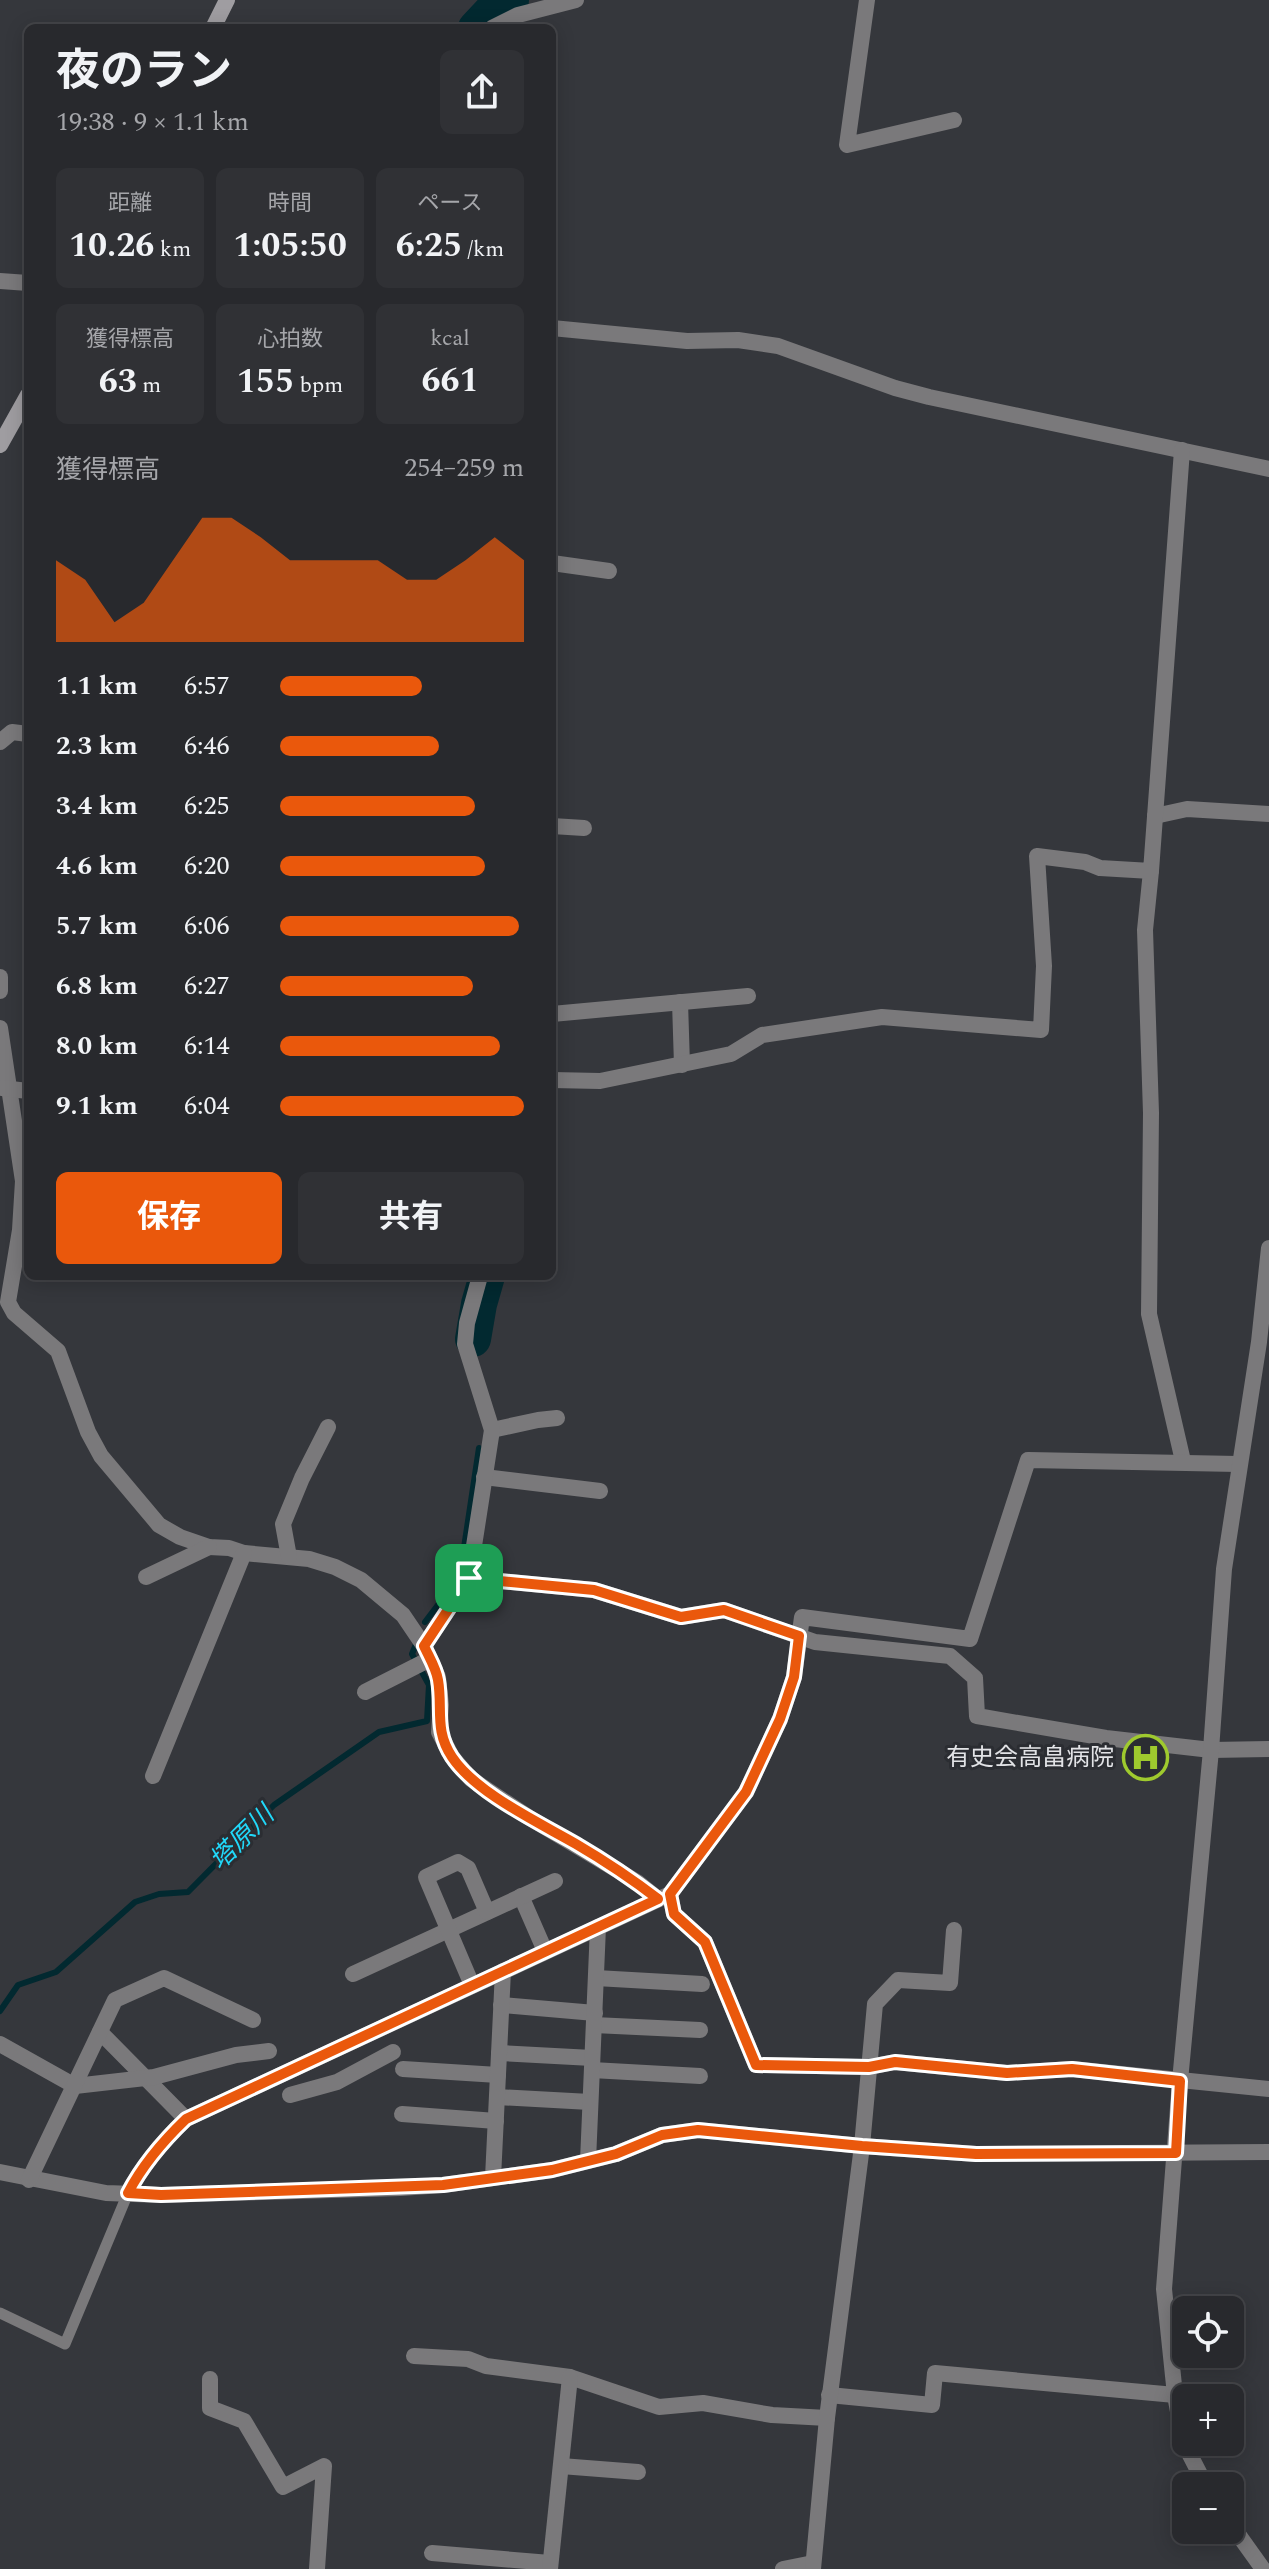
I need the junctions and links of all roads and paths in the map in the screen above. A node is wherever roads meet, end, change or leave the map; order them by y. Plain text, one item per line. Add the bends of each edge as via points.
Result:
1 (227, 0) edge
2 (576, 0) edge
3 (867, 0) edge
4 (215, 24) edge
5 (500, 24) edge
6 (954, 120) dead end
7 (0, 281) edge
8 (24, 283) edge
9 (556, 328) edge
10 (24, 402) edge
11 (0, 445) edge
12 (1182, 450) junction
13 (1269, 469) edge
14 (556, 564) edge
15 (609, 571) dead end
16 (24, 734) edge
17 (0, 742) edge
18 (1269, 814) edge
19 (1155, 816) junction
20 (556, 826) edge
21 (584, 828) dead end
22 (1151, 871) junction
23 (0, 977) edge
24 (0, 991) edge
25 (748, 996) dead end
26 (680, 1002) junction
27 (556, 1014) edge
28 (0, 1028) edge
29 (682, 1065) junction
30 (556, 1080) edge
31 (5, 1089) edge
32 (1269, 1248) edge
33 (479, 1280) edge
34 (557, 1418) dead end
35 (328, 1427) dead end
36 (492, 1430) junction
37 (1183, 1461) junction
38 (1238, 1464) junction
39 (484, 1477) junction
40 (600, 1491) dead end
41 (209, 1547) junction
42 (244, 1553) junction
43 (289, 1557) junction
44 (146, 1577) dead end
45 (469, 1578) junction
46 (799, 1636) junction
47 (428, 1655) junction
48 (365, 1692) dead end
49 (1269, 1749) edge
50 (1211, 1750) junction
51 (153, 1776) dead end
52 (555, 1881) dead end
53 (521, 1896) junction
54 (664, 1896) junction
55 (487, 1912) junction
56 (598, 1927) junction
57 (448, 1930) junction
58 (954, 1930) dead end
59 (545, 1951) junction
60 (503, 1971) junction
61 (353, 1974) dead end
62 (596, 1978) junction
63 (702, 1984) dead end
64 (472, 1985) junction
65 (501, 2005) junction
66 (594, 2019) junction
67 (253, 2020) dead end
68 (700, 2030) dead end
69 (100, 2032) junction
70 (0, 2044) edge
71 (269, 2051) dead end
72 (393, 2052) dead end
73 (499, 2053) junction
74 (592, 2064) junction
75 (869, 2067) junction
76 (403, 2069) dead end
77 (498, 2075) junction
78 (700, 2076) dead end
79 (145, 2078) junction
80 (1180, 2081) junction
81 (75, 2086) junction
82 (1269, 2089) edge
83 (290, 2095) dead end
84 (497, 2097) junction
85 (590, 2102) junction
86 (402, 2114) dead end
87 (186, 2119) junction
88 (496, 2121) junction
89 (862, 2146) junction
90 (1269, 2152) edge
91 (1176, 2153) junction
92 (588, 2161) junction
93 (0, 2172) edge
94 (493, 2178) junction
95 (29, 2180) junction
96 (128, 2193) junction
97 (0, 2313) edge
98 (414, 2356) dead end
99 (570, 2377) junction
100 (210, 2379) dead end
101 (1174, 2384) edge
102 (829, 2395) junction
103 (1172, 2395) edge
104 (827, 2418) junction
105 (561, 2466) junction
106 (638, 2472) dead end
107 (1244, 2543) edge
108 (432, 2553) dead end
109 (550, 2566) edge
110 (813, 2566) edge
111 (317, 2569) edge
112 (783, 2569) edge
113 (1263, 2569) edge

1 - 4 main road
2 - 5 street
3 - 6 street via 847,145
7 - 8 street
9 - 12 street via 778,346 929,397
10 - 11 main road
12 - 13 street
12 - 19 street
14 - 15 street
16 - 17 street via 12,732
18 - 19 street via 1187,809
19 - 22 street
20 - 21 street
22 - 29 street via 1037,856 1044,966 1041,1030 882,1017 762,1035 731,1054
22 - 37 street via 1145,930 1151,1113 1149,1314
23 - 24 street
25 - 26 street
26 - 27 street
26 - 29 street
28 - 31 street
29 - 30 street via 600,1081
31 - 41 street via 23,1181 8,1302 58,1351 101,1456 159,1525
32 - 38 street
33 - 36 street via 465,1344
34 - 36 street
35 - 43 street via 283,1524
36 - 39 street
37 - 38 street
37 - 46 street via 1028,1460 970,1639 802,1617
38 - 50 street via 1224,1569
39 - 40 street
39 - 45 street
41 - 42 street
41 - 44 street
42 - 43 street
42 - 51 street
43 - 47 street via 335,1567 361,1580 403,1615
45 - 46 street via 594,1590 681,1617 724,1610
45 - 47 street
46 - 50 street via 950,1656 975,1678 977,1716
46 - 54 street via 794,1677 780,1719 746,1792
47 - 48 street
47 - 54 street via 438,1677 439,1732 471,1779
49 - 50 street
50 - 80 street
52 - 53 street
53 - 55 street
53 - 59 street
54 - 56 street
54 - 75 street via 674,1914 705,1942 756,2065
55 - 57 street
55 - 57 street via 468,1868 458,1862 426,1877
56 - 59 street
56 - 62 street
57 - 61 street
57 - 64 street
58 - 75 street via 950,1983 898,1980 875,2004
59 - 60 street
60 - 64 street
60 - 65 street
62 - 63 street
62 - 66 street
64 - 87 street
65 - 66 street
65 - 73 street
66 - 68 street
66 - 74 street
67 - 69 street via 164,1978 115,2000
69 - 79 street
69 - 81 street
70 - 81 street
71 - 79 street
72 - 83 street via 337,2082
73 - 74 street
73 - 77 street
74 - 78 street
74 - 85 street
75 - 80 street via 895,2062 1007,2073 1072,2069
75 - 89 street
76 - 77 street
77 - 84 street
79 - 81 street
79 - 87 street
80 - 82 street
80 - 91 street
81 - 95 street
84 - 85 street
84 - 88 street
85 - 92 street
86 - 88 street
87 - 96 street via 160,2144
88 - 94 street
89 - 91 street via 976,2154
89 - 92 street via 698,2130 662,2135
89 - 102 street
90 - 91 street
91 - 101 street via 1164,2289
92 - 94 street
93 - 95 street
94 - 96 street via 386,2189
95 - 96 street
96 - 97 lane via 65,2344
98 - 99 street via 468,2359
99 - 104 street via 659,2407 703,2403
99 - 105 street
100 - 111 street via 210,2408 244,2421 283,2487 324,2466
102 - 103 street via 932,2405 935,2373
102 - 104 street
104 - 110 street
105 - 106 street
105 - 109 street
107 - 113 street
108 - 109 street
110 - 112 street

